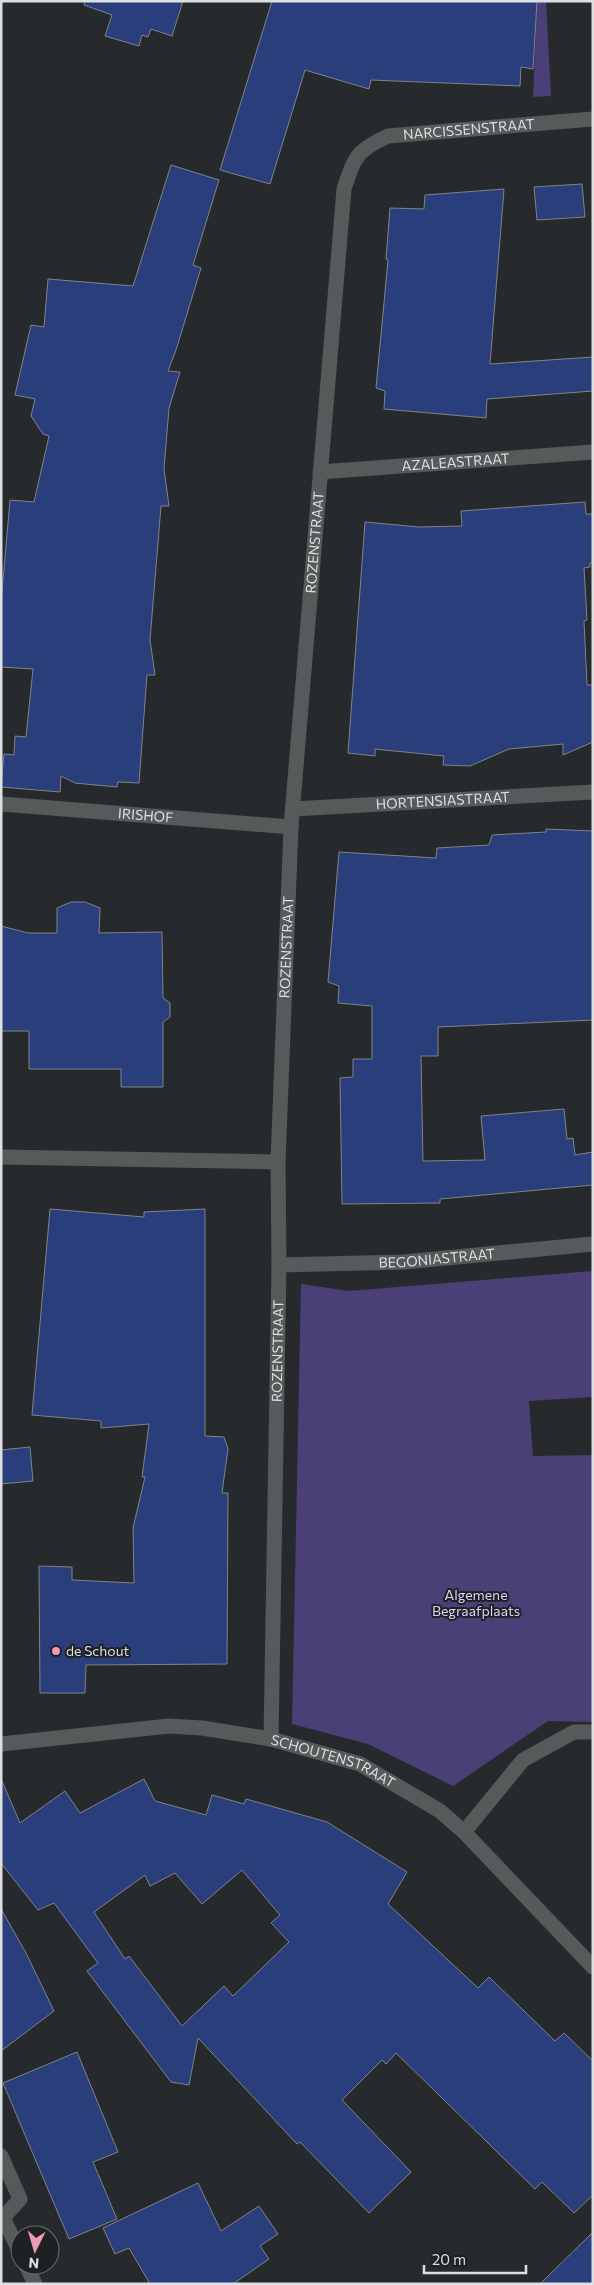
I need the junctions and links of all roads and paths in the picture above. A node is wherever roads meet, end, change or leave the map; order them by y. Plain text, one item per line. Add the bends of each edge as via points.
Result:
1 (593, 119) edge
2 (354, 159) joint
3 (593, 452) edge
4 (320, 472) junction
5 (593, 792) edge
6 (1, 804) edge
7 (292, 809) junction
8 (291, 827) junction
9 (1, 1157) edge
10 (278, 1162) junction
11 (593, 1244) edge
12 (280, 1265) junction
13 (593, 1732) edge
14 (271, 1739) junction
15 (1, 1744) edge
16 (464, 1832) junction
17 (593, 1967) edge
18 (1, 2156) edge
19 (2, 2219) edge
20 (10, 2234) edge

1 - 2 street, NARCISSENSTRAAT via 388,136 366,146
2 - 4 street, ROZENSTRAAT via 344,189
3 - 4 street, AZALEASTRAAT
4 - 7 street, ROZENSTRAAT
5 - 7 street, HORTENSIASTRAAT
6 - 8 street, IRISHOF
7 - 8 street, ROZENSTRAAT
8 - 10 street, ROZENSTRAAT
9 - 10 street
10 - 12 street, ROZENSTRAAT
11 - 12 street, BEGONIASTRAAT via 404,1262
12 - 14 street, ROZENSTRAAT
13 - 16 street via 574,1732 523,1760
14 - 15 street, SCHOUTENSTRAAT via 169,1726
14 - 16 street, SCHOUTENSTRAAT via 360,1764 440,1811
16 - 17 street, SCHOUTENSTRAAT
18 - 19 street via 20,2199
19 - 20 street

